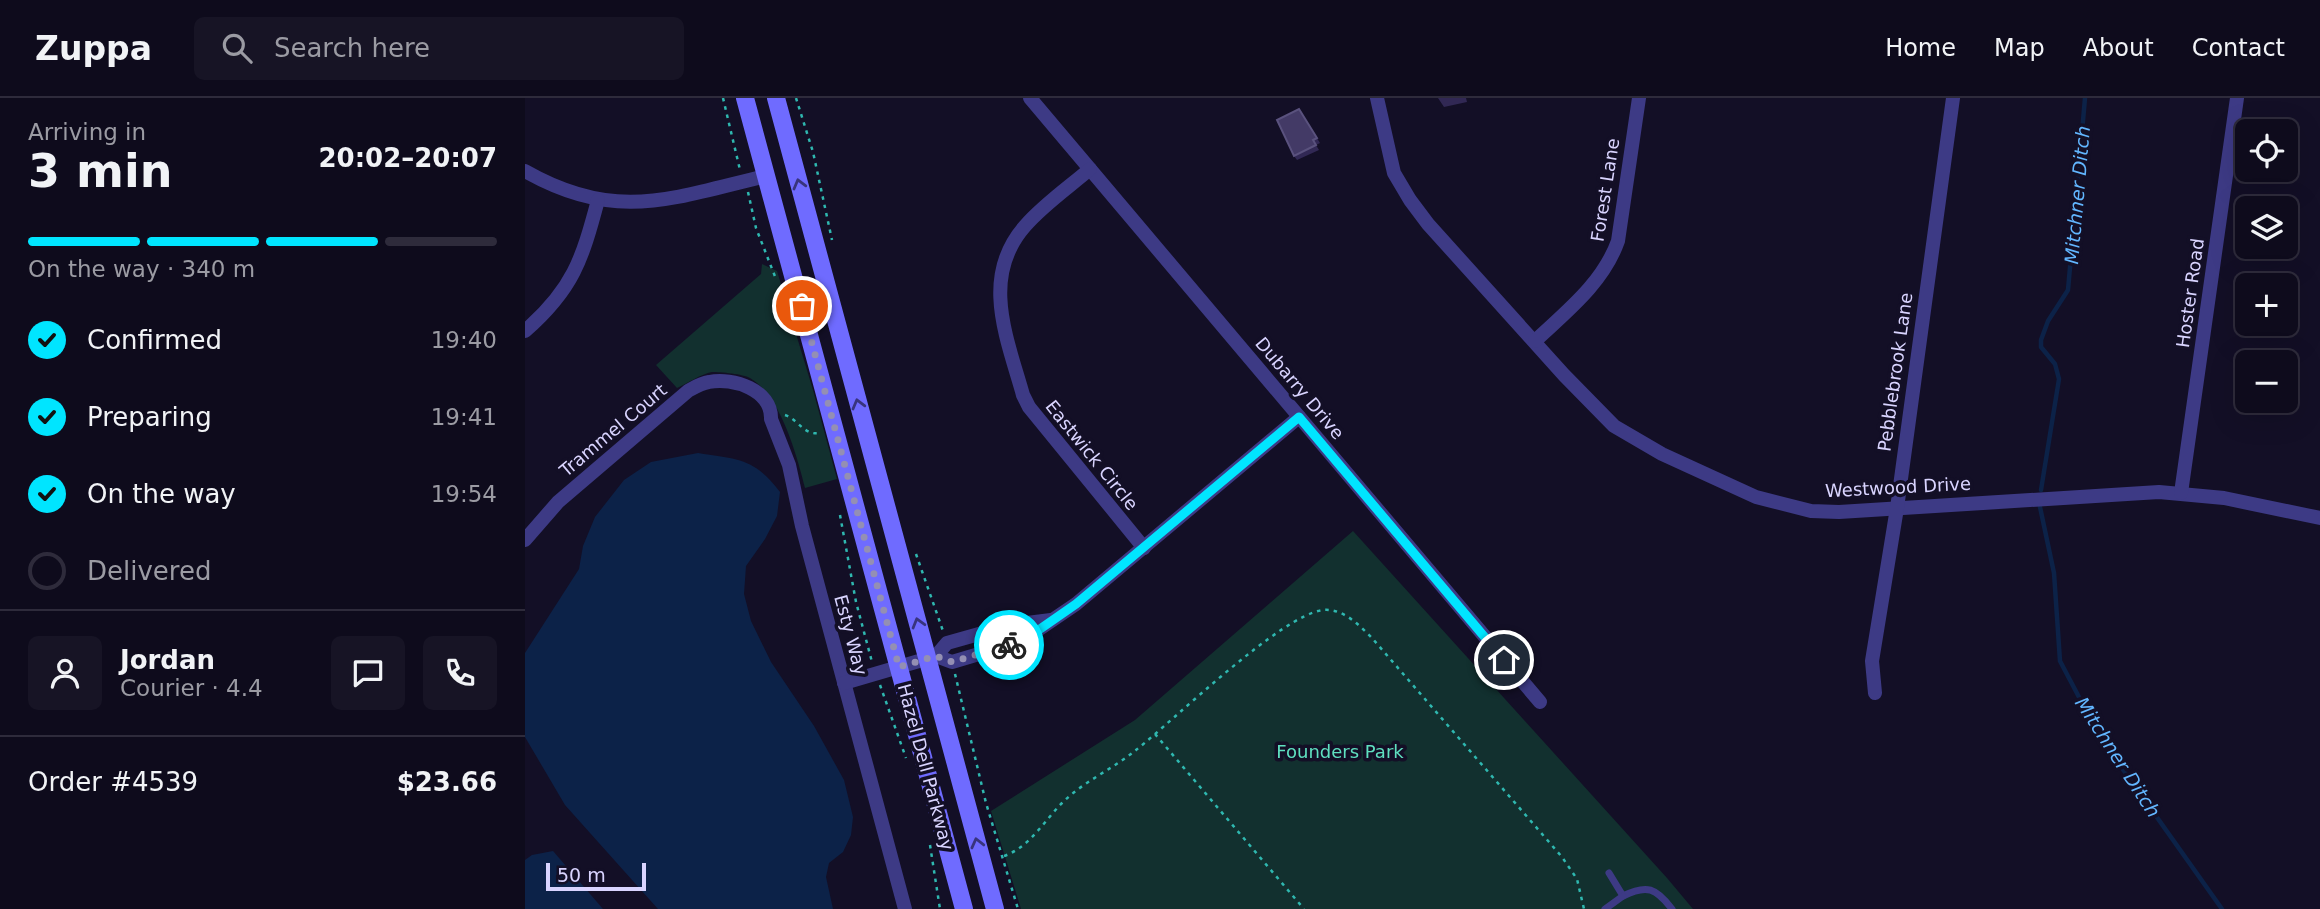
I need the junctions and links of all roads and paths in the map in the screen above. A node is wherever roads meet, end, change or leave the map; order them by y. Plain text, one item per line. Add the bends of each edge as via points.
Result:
1 (723, 98) edge
2 (745, 98) edge
3 (776, 98) edge
4 (796, 98) edge
5 (1030, 98) edge
6 (1377, 98) edge
7 (1639, 98) edge
8 (1953, 98) edge
9 (2237, 98) edge
10 (739, 165) dead end
11 (1090, 169) junction
12 (525, 171) edge
13 (767, 176) junction
14 (598, 200) junction
15 (750, 201) dead end
16 (832, 242) dead end
17 (778, 282) dead end
18 (525, 331) edge
19 (1535, 341) junction
20 (742, 385) joint
21 (1299, 417) junction
22 (771, 419) junction
23 (823, 442) dead end
24 (2181, 493) junction
25 (1897, 508) junction
26 (839, 510) dead end
27 (2320, 518) edge
28 (525, 540) edge
29 (913, 544) dead end
30 (1144, 548) junction
31 (942, 628) dead end
32 (932, 658) junction
33 (872, 663) dead end
34 (899, 667) junction
35 (955, 674) dead end
36 (844, 683) junction
37 (881, 687) dead end
38 (1875, 693) dead end
39 (1539, 702) dead end
40 (1155, 734) junction
41 (908, 764) dead end
42 (929, 844) dead end
43 (1004, 857) junction
44 (1609, 873) dead end
45 (1623, 896) junction
46 (905, 909) edge
47 (940, 909) edge
48 (964, 909) edge
49 (995, 909) edge
50 (1018, 909) edge
51 (1304, 909) edge
52 (1584, 909) edge
53 (1605, 909) edge
54 (1672, 909) edge

1 - 10 path
2 - 13 main road, Hazel Dell Parkway
32 -> 3 main road, Hazel Dell Parkway
4 - 16 path
5 - 11 street, Dubarry Drive
6 - 19 street, Westwood Drive via 1388,153 1402,187 1428,224
7 - 19 street, Forest Lane via 1613,255 1603,274
8 - 25 street, Pebblebrook Lane
9 - 24 street, Hoster Road
11 - 21 street, Dubarry Drive
11 - 30 street, Eastwick Circle via 1027,223 1006,251 999,275 999,302 1029,407
12 - 14 street via 555,187
13 - 14 street via 661,202
13 - 34 main road, Hazel Dell Parkway
14 - 18 street via 576,270 555,303
15 - 17 path
19 - 25 street, Westwood Drive via 1614,426 1705,475 1756,497 1811,511
20 - 22 street, Esty Way via 765,399 772,410
20 - 28 street, Trammel Court via 710,381 688,391 558,502
21 - 30 street
21 - 39 street, Dubarry Drive
22 - 23 path via 790,416 809,433 820,433
22 - 36 street, Esty Way via 796,490
24 - 25 street, Westwood Drive
24 - 27 street, Westwood Drive
25 - 38 street, Pebblebrook Lane via 1872,662
26 - 33 path
29 - 31 path
30 - 32 street via 1052,620 947,643
32 - 34 street
49 -> 32 main road, Hazel Dell Parkway
34 - 36 street
34 - 48 main road, Hazel Dell Parkway
35 - 43 path
36 - 46 street, Esty Way
37 - 41 path
40 - 43 path via 1068,797 1025,844
40 - 51 path
40 - 52 path via 1295,621 1323,610 1341,613 1372,638 1562,857 1577,879
42 - 47 path
43 - 50 path
44 - 45 lane
45 - 53 lane
45 - 54 lane via 1647,889

